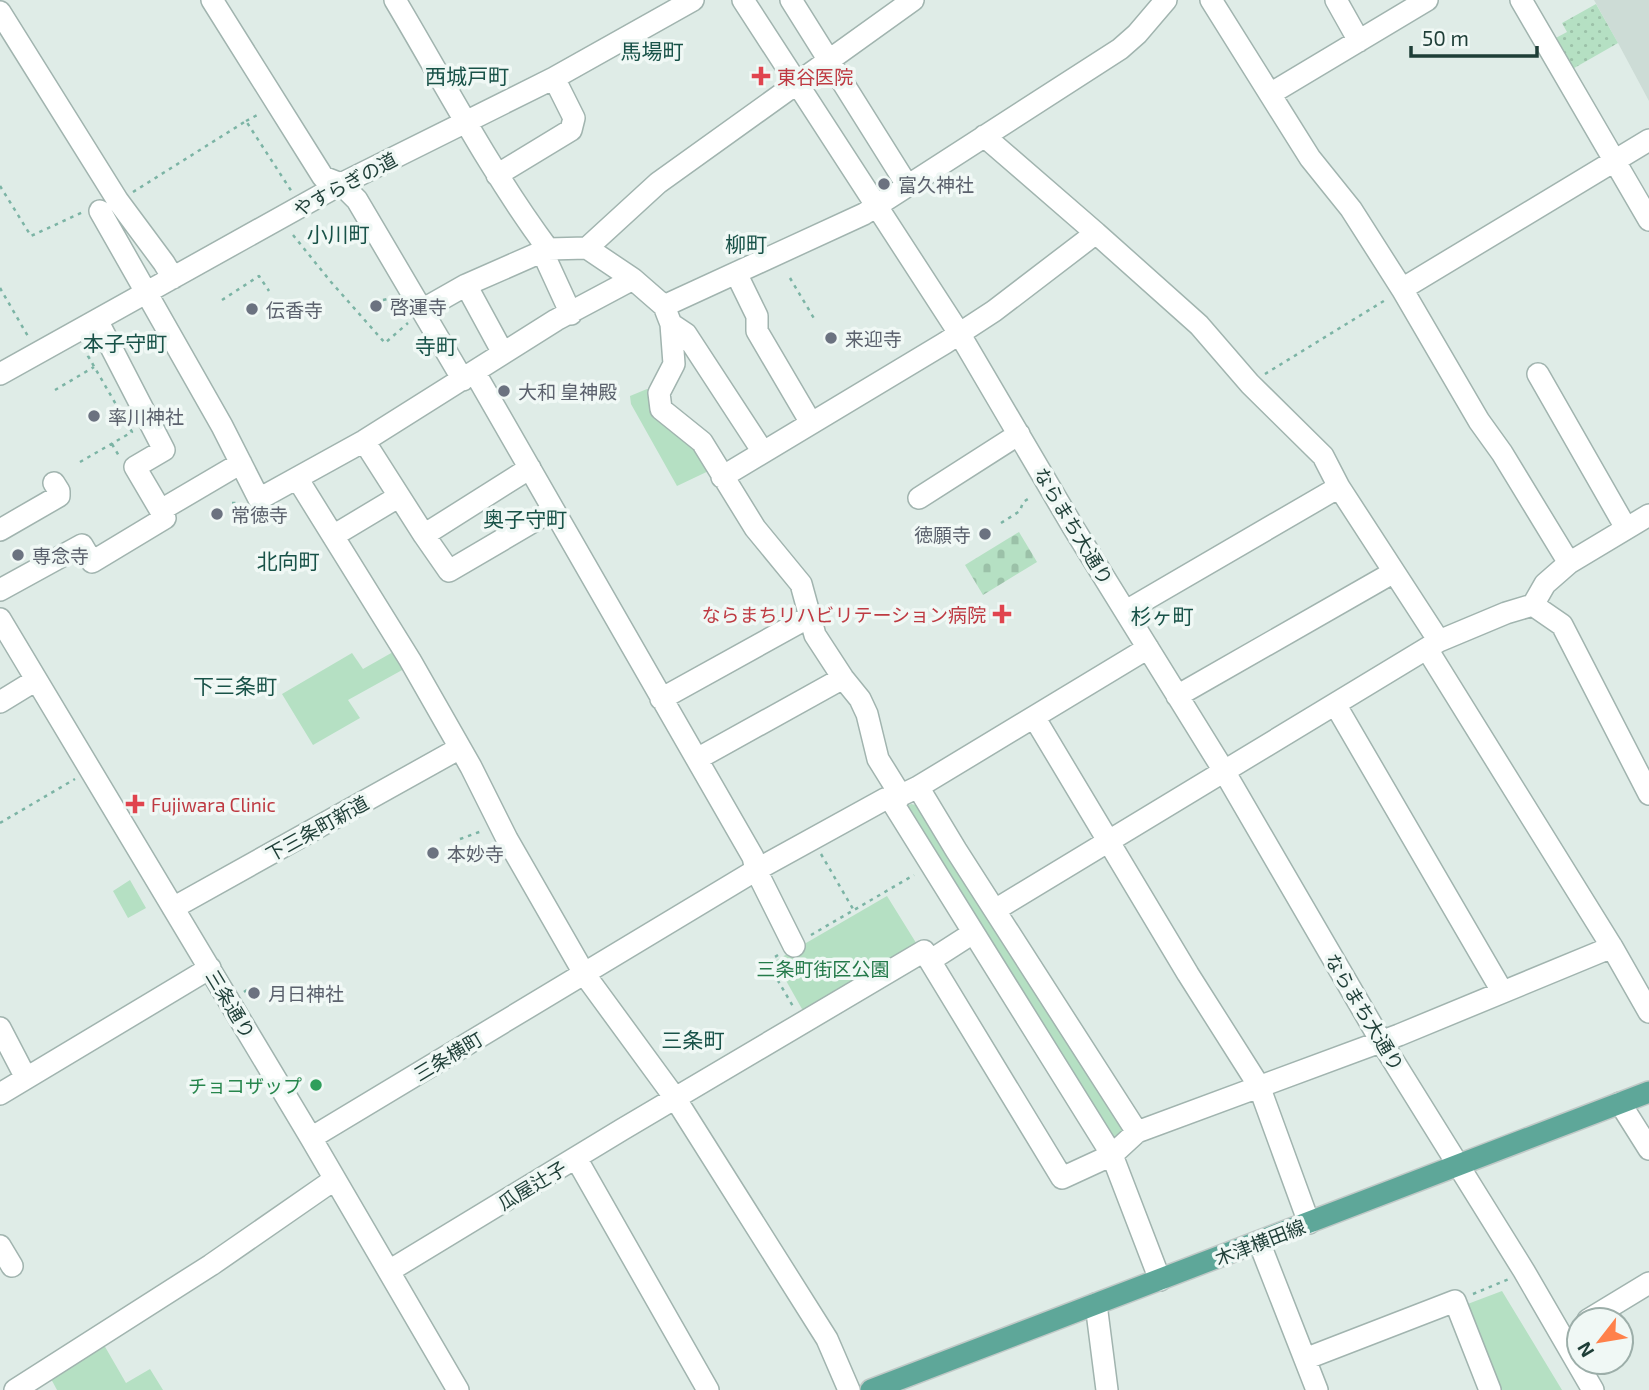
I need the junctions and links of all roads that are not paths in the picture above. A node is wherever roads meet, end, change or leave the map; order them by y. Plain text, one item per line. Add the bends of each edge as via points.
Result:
1 (212, 0) edge
2 (395, 0) edge
3 (693, 0) edge
4 (743, 0) edge
5 (790, 0) edge
6 (913, 0) edge
7 (1166, 0) edge
8 (1211, 0) edge
9 (1336, 0) edge
10 (1427, 0) edge
11 (1521, 0) edge
12 (0, 12) edge
13 (1359, 41) junction
14 (828, 61) junction
15 (554, 78) junction
16 (797, 84) junction
17 (1270, 94) junction
18 (466, 123) junction
19 (984, 136) junction
20 (1649, 140) edge
21 (1614, 160) junction
22 (497, 175) junction
23 (341, 184) junction
24 (906, 186) junction
25 (877, 204) junction
26 (109, 206) junction
27 (1649, 220) edge
28 (1096, 233) junction
29 (587, 248) junction
30 (546, 251) junction
31 (736, 273) junction
32 (173, 278) junction
33 (633, 279) junction
34 (466, 285) junction
35 (1402, 289) junction
36 (146, 293) junction
37 (422, 310) junction
38 (571, 314) junction
39 (667, 315) junction
40 (97, 320) junction
41 (959, 333) junction
42 (503, 353) junction
43 (0, 374) edge
44 (1538, 374) dead end
45 (469, 376) junction
46 (811, 423) junction
47 (1019, 434) junction
48 (363, 441) junction
49 (763, 453) junction
50 (241, 463) junction
51 (530, 468) junction
52 (722, 477) junction
53 (297, 478) junction
54 (54, 483) dead end
55 (1339, 487) junction
56 (398, 497) junction
57 (919, 498) dead end
58 (161, 510) junction
59 (553, 510) junction
60 (1649, 515) edge
61 (1626, 528) junction
62 (0, 530) edge
63 (424, 535) junction
64 (333, 536) junction
65 (1569, 563) junction
66 (1394, 572) junction
67 (0, 590) edge
68 (1533, 605) junction
69 (1125, 611) junction
70 (809, 617) junction
71 (0, 620) edge
72 (1433, 645) junction
73 (1148, 648) junction
74 (843, 678) junction
75 (36, 680) junction
76 (1177, 696) junction
77 (661, 699) junction
78 (0, 702) edge
79 (1335, 704) junction
80 (1034, 717) junction
81 (460, 748) junction
82 (697, 759) junction
83 (1224, 771) junction
84 (904, 794) junction
85 (1649, 794) edge
86 (1108, 840) junction
87 (756, 870) junction
88 (173, 908) junction
89 (995, 910) junction
90 (973, 933) junction
91 (794, 946) road end
92 (1612, 947) junction
93 (931, 960) junction
94 (210, 968) junction
95 (585, 975) junction
96 (1502, 991) junction
97 (1649, 1012) edge
98 (0, 1028) edge
99 (1381, 1041) junction
100 (26, 1078) junction
101 (1259, 1086) junction
102 (1649, 1092) edge
103 (0, 1094) edge
104 (675, 1098) junction
105 (1620, 1103) junction
106 (1137, 1132) junction
107 (312, 1138) junction
108 (1649, 1149) edge
109 (1112, 1156) junction
110 (576, 1158) junction
111 (1458, 1167) junction
112 (335, 1179) junction
113 (1309, 1223) junction
114 (1259, 1242) junction
115 (0, 1246) edge
116 (12, 1266) dead end
117 (389, 1271) junction
118 (1160, 1280) junction
119 (1649, 1283) edge
120 (1096, 1304) junction
121 (1611, 1306) edge
122 (1565, 1324) edge
123 (1305, 1359) junction
124 (44, 1382) edge
125 (15, 1390) edge
126 (458, 1390) edge
127 (708, 1390) edge
128 (849, 1390) edge
129 (871, 1390) edge
130 (1107, 1390) edge
131 (1317, 1390) edge
132 (1490, 1390) edge

1 - 23 street via 323,177
2 - 18 street
3 - 15 street, やすらぎの道
4 - 16 street, ならまち大通り
5 - 14 street
6 - 14 street
7 - 19 street via 1120,49
8 - 17 street
9 - 13 street
10 - 13 street
11 - 21 street
12 - 26 street
13 - 17 street
14 - 16 street
14 - 24 street
15 - 18 street, やすらぎの道
15 - 22 street via 574,118 571,130
16 - 25 street, ならまち大通り
16 - 29 street via 659,183
17 - 35 street
18 - 22 street
18 - 23 street, やすらぎの道
19 - 24 street
19 - 28 street
20 - 21 street
21 - 27 street
21 - 35 street
22 - 30 street
23 - 32 street, やすらぎの道
23 - 37 street via 357,200
24 - 25 street
25 - 31 street
25 - 41 street, ならまち大通り
26 - 32 street via 164,262
26 - 36 street
28 - 41 street
28 - 55 street via 1199,325 1323,456
29 - 30 street
29 - 33 street
30 - 34 street
30 - 38 street
31 - 39 street
31 - 46 street via 757,316 757,331
32 - 36 street, やすらぎの道
33 - 38 street
33 - 39 street
34 - 37 street
34 - 42 street
35 - 65 street
36 - 40 street, やすらぎの道
36 - 50 street
37 - 45 street
38 - 42 street
39 - 49 street via 686,334
39 - 52 street via 674,364 659,393 661,409 702,442
40 - 43 street, やすらぎの道
40 - 58 street via 164,450 135,467
41 - 46 street
41 - 47 street, ならまち大通り
42 - 45 street
44 - 61 street
45 - 48 street
45 - 51 street
46 - 49 street
47 - 57 street
47 - 69 street, ならまち大通り
48 - 53 street
48 - 56 street
49 - 52 street
50 - 53 street via 259,499
50 - 58 street
51 - 59 street
51 - 63 street
52 - 70 street via 755,528 801,584
53 - 64 street
54 - 62 street via 59,496
55 - 66 street
55 - 69 street
56 - 63 street
56 - 64 street
58 - 67 street via 165,518 92,562 82,545
59 - 63 street via 449,571
59 - 77 street
60 - 61 street
61 - 65 street
64 - 81 street
65 - 68 street via 1545,584
66 - 72 street
66 - 76 street
68 - 72 street
68 - 85 street via 1562,625
69 - 73 street, ならまち大通り
70 - 74 street via 815,635
70 - 77 street
71 - 75 street, 三条通り
72 - 79 street
72 - 92 street
73 - 76 street, ならまち大通り
73 - 80 street, 三条横町
74 - 82 street
74 - 84 street via 867,714 878,758
75 - 78 street
75 - 88 street, 三条通り
76 - 83 street, ならまち大通り
77 - 82 street
79 - 83 street
79 - 96 street
80 - 84 street, 三条横町
80 - 86 street
81 - 88 street, 下三条町新道
81 - 95 street
82 - 87 street
83 - 86 street
83 - 99 street, ならまち大通り
84 - 87 street, 三条横町 via 885,799
84 - 89 street
84 - 90 street via 933,864
86 - 89 street
86 - 101 street
87 - 91 street
87 - 95 street, 三条横町
88 - 94 street, 三条通り
89 - 106 street
90 - 93 street
90 - 109 street
92 - 96 street
92 - 97 street
93 - 104 street, 瓜屋辻子 via 924,951
93 - 109 street via 1062,1178
94 - 100 street
94 - 107 street, 三条通り
95 - 104 street
95 - 107 street, 三条横町
96 - 99 street
98 - 100 street
99 - 101 street
99 - 111 street, ならまち大通り
100 - 103 street
101 - 106 street
101 - 113 street
102 - 105 main road, 木津横田線
104 - 110 street, 瓜屋辻子
104 - 128 street via 827,1339
105 - 108 street
105 - 111 main road, 木津横田線
106 - 109 street
107 - 112 street, 三条通り
109 - 118 street
110 - 117 street, 瓜屋辻子
110 - 127 street
111 - 113 main road, 木津横田線
111 - 122 street, ならまち大通り via 1524,1271
112 - 117 street, 三条通り
112 - 124 street
113 - 114 main road, 木津横田線
114 - 118 main road, 木津横田線
114 - 123 street
115 - 116 street
117 - 126 street, 三条通り
118 - 120 main road, 木津横田線
119 - 121 street
120 - 129 main road, 木津横田線
120 - 130 street
123 - 131 street
123 - 132 street via 1455,1301
124 - 125 street

